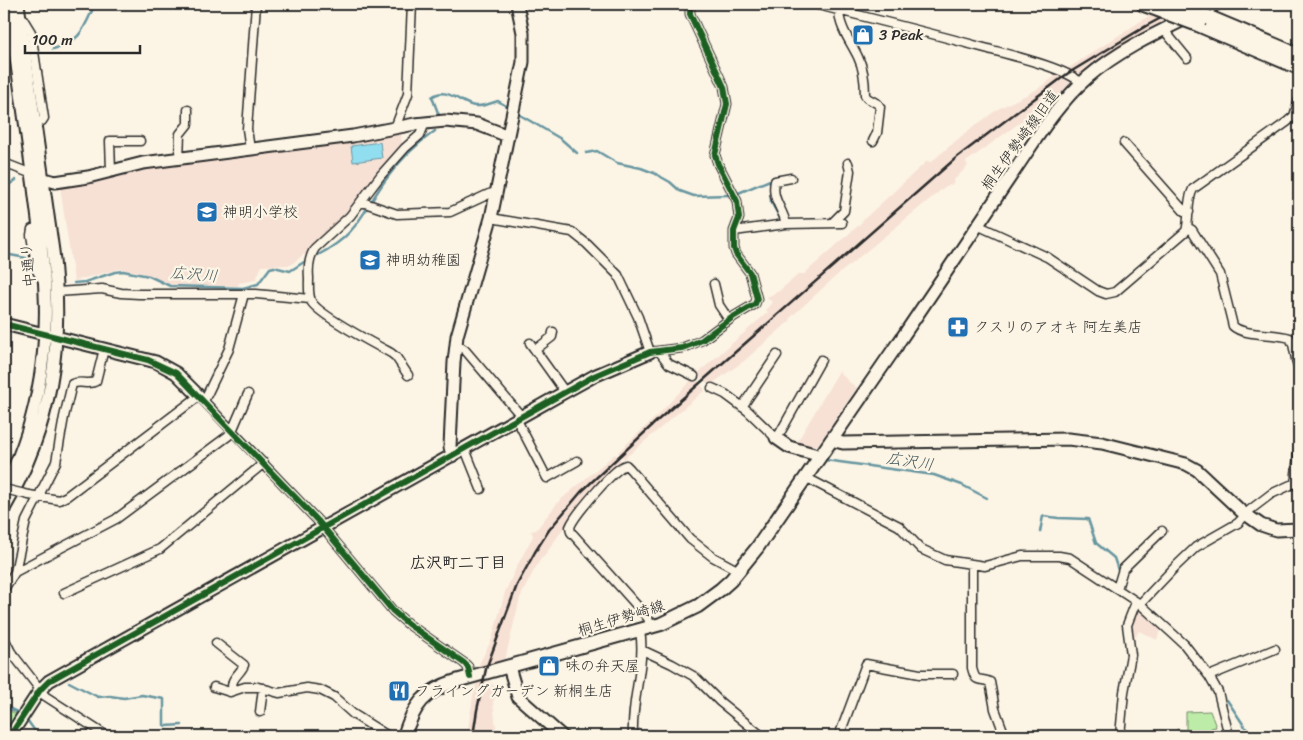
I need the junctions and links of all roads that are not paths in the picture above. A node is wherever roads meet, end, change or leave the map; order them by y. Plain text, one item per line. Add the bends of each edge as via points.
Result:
1 (8, 4) edge
2 (256, 4) edge
3 (412, 4) edge
4 (517, 4) edge
5 (690, 4) edge
6 (814, 4) edge
7 (1144, 4) edge
8 (1174, 4) edge
9 (1216, 4) edge
10 (19, 8) edge
11 (839, 10) junction
12 (1204, 21) junction
13 (1164, 30) junction
14 (1299, 56) edge
15 (1187, 58) dead end
16 (1299, 67) edge
17 (1082, 83) junction
18 (1299, 100) edge
19 (188, 110) dead end
20 (425, 123) junction
21 (395, 128) junction
22 (508, 136) junction
23 (140, 140) dead end
24 (873, 141) dead end
25 (1124, 143) dead end
26 (250, 149) junction
27 (179, 159) junction
28 (4, 163) edge
29 (848, 163) dead end
30 (111, 171) junction
31 (32, 174) junction
32 (791, 178) dead end
33 (44, 180) junction
34 (497, 192) junction
35 (368, 205) junction
36 (1189, 212) junction
37 (492, 218) junction
38 (832, 223) junction
39 (842, 223) dead end
40 (786, 224) junction
41 (977, 225) junction
42 (1187, 227) junction
43 (734, 231) junction
44 (714, 284) dead end
45 (57, 292) junction
46 (244, 294) junction
47 (310, 299) junction
48 (729, 320) junction
49 (4, 324) edge
50 (553, 332) dead end
51 (45, 334) junction
52 (57, 337) junction
53 (530, 343) dead end
54 (456, 344) junction
55 (897, 345) joint
56 (104, 350) junction
57 (535, 350) junction
58 (654, 352) junction
59 (777, 355) dead end
60 (821, 360) dead end
61 (1299, 363) edge
62 (408, 375) dead end
63 (694, 376) dead end
64 (712, 388) dead end
65 (565, 392) junction
66 (248, 394) dead end
67 (202, 399) junction
68 (742, 407) junction
69 (519, 418) junction
70 (232, 431) junction
71 (776, 438) junction
72 (830, 440) junction
73 (1299, 447) edge
74 (465, 449) junction
75 (452, 456) junction
76 (819, 457) junction
77 (577, 461) dead end
78 (264, 464) junction
79 (805, 477) junction
80 (4, 489) edge
81 (481, 489) dead end
82 (38, 497) junction
83 (4, 509) edge
84 (1246, 515) junction
85 (323, 528) junction
86 (1299, 529) edge
87 (1162, 531) dead end
88 (972, 566) junction
89 (739, 571) junction
90 (15, 572) junction
91 (4, 589) edge
92 (1117, 589) junction
93 (64, 593) dead end
94 (1138, 603) junction
95 (645, 630) junction
96 (4, 638) edge
97 (216, 643) dead end
98 (1275, 649) dead end
99 (642, 650) junction
100 (509, 667) junction
101 (953, 674) dead end
102 (1209, 676) junction
103 (470, 677) junction
104 (214, 687) dead end
105 (263, 688) junction
106 (40, 690) junction
107 (233, 691) junction
108 (260, 712) dead end
109 (633, 734) dead end
110 (10, 736) edge
111 (107, 736) edge
112 (388, 736) edge
113 (404, 736) edge
114 (562, 736) edge
115 (762, 736) edge
116 (839, 736) edge
117 (1005, 736) edge
118 (1120, 736) edge
119 (1229, 736) edge

1 - 31 street, 中通り
2 - 26 street via 247,129
3 - 21 street via 408,94
4 - 22 street via 523,32 523,62
5 - 43 street via 690,14 724,87 727,104 715,154 737,202 739,218
6 - 11 street
7 - 12 highway, bridge
8 - 12 highway, bridge
9 - 13 street, 桐生伊勢崎線旧道
10 - 33 street
11 - 17 street via 1028,60
11 - 24 street via 847,39 864,70 866,98 880,106
12 - 14 highway
12 - 16 highway
13 - 15 street
13 - 17 street, 桐生伊勢崎線旧道 via 1120,54
17 - 41 street, 桐生伊勢崎線旧道 via 1053,115
18 - 36 street via 1294,116 1287,122 1193,190
19 - 27 street via 188,124 180,134
20 - 21 street
20 - 22 street via 467,122
20 - 35 street via 420,135 381,175
21 - 26 street
22 - 34 street
23 - 30 street via 110,141
25 - 36 street via 1184,211
26 - 27 street
27 - 30 street
28 - 31 street
29 - 38 street via 850,172 844,211
30 - 33 street via 55,182
31 - 33 street
31 - 51 street, 中通り via 45,284
32 - 40 street via 775,181 774,186
33 - 45 street
34 - 35 street via 450,212 397,214
34 - 37 street
35 - 47 street via 350,216 312,253 308,271
36 - 42 street
37 - 54 street
37 - 58 street via 572,232 588,244 618,275
38 - 39 street
38 - 40 street
40 - 43 street
41 - 42 street via 1047,257 1098,292 1106,294 1121,288 1181,236
41 - 55 street, 桐生伊勢崎線旧道
42 - 61 street via 1220,274 1233,326 1240,332 1290,338
43 - 48 street via 734,248 750,273 757,302
44 - 48 street via 719,305
45 - 46 street via 102,289 139,294
45 - 52 street
46 - 47 street
46 - 67 street via 229,348
47 - 62 street via 349,330 391,353
48 - 58 street via 702,340 682,348
49 - 51 street
50 - 57 street via 552,337
51 - 52 street
51 - 80 street, 中通り via 34,406
52 - 56 street
52 - 83 street via 51,385 39,430
53 - 57 street
54 - 69 street
54 - 75 street
55 - 72 main road, 桐生伊勢崎線
56 - 67 street via 168,368
56 - 82 street via 96,381 72,384 56,462
57 - 65 street
58 - 63 street via 669,364
58 - 65 street via 594,376
59 - 68 street
60 - 71 street
64 - 68 street
65 - 69 street
66 - 70 street
67 - 70 street
67 - 82 street via 67,496 59,500
68 - 71 street
69 - 74 street
69 - 77 street via 547,478
70 - 78 street
70 - 90 street via 116,519
71 - 76 street via 789,447
72 - 76 main road, 桐生伊勢崎線
72 - 84 street via 843,443 1073,439 1102,442 1193,467
73 - 84 street via 1295,483 1271,494
74 - 75 street
74 - 81 street
75 - 85 street
76 - 79 main road, 桐生伊勢崎線
78 - 85 street
78 - 93 street via 160,549
79 - 88 street via 899,526 921,549 945,560
79 - 89 main road, 桐生伊勢崎線
80 - 82 street, bridge
82 - 90 street via 26,521
84 - 86 street via 1268,529
84 - 94 street via 1188,553
85 - 103 street via 393,611 464,663
85 - 106 street via 57,677
87 - 92 street via 1123,569
88 - 92 street via 985,566 1017,557 1064,556
88 - 117 street via 972,668 978,680 990,682
89 - 95 main road, 桐生伊勢崎線 via 698,606
89 - 95 street via 690,539 624,464 606,481 570,527 648,618
90 - 91 street
92 - 94 street
94 - 102 street via 1184,644
94 - 118 street via 1127,626 1131,655
95 - 99 street
95 - 100 main road, 桐生伊勢崎線
96 - 106 street
97 - 107 street via 244,665 233,680
98 - 102 street
99 - 109 street via 632,717
99 - 115 street via 695,677 740,721
100 - 103 main road, 桐生伊勢崎線
100 - 114 street via 518,697
101 - 116 street via 920,674 866,664
102 - 119 street via 1220,696
103 - 113 main road, 桐生伊勢崎線 via 438,688 423,699 409,720
104 - 107 street
105 - 107 street via 245,687
105 - 108 street
105 - 112 street via 279,693 311,688 325,692
106 - 110 street
106 - 111 street

